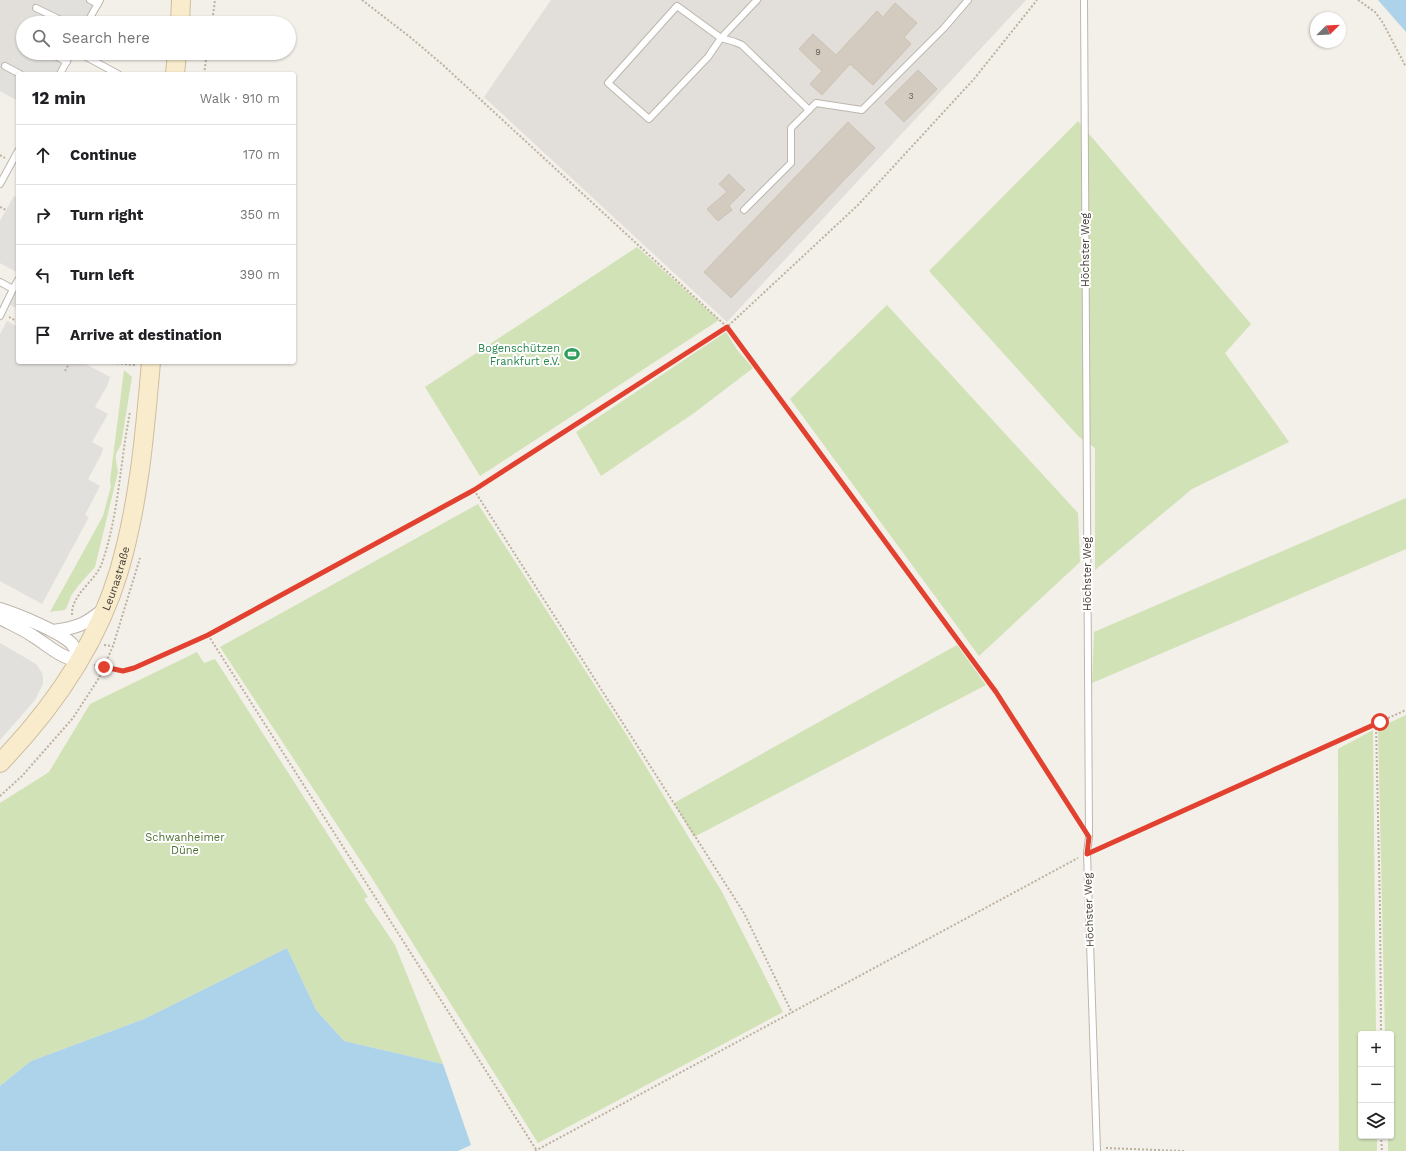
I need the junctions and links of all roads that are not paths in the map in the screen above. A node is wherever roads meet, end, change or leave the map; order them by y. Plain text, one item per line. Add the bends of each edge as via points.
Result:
1 (90, 0) edge
2 (181, 0) edge
3 (757, 0) edge
4 (968, 0) edge
5 (1084, 0) edge
6 (99, 2) edge
7 (36, 8) dead end
8 (53, 16) edge
9 (91, 16) edge
10 (180, 16) edge
11 (721, 38) junction
12 (62, 60) edge
13 (92, 60) edge
14 (177, 60) edge
15 (66, 62) joint
16 (5, 66) dead end
17 (16, 72) edge
18 (61, 72) edge
19 (114, 72) edge
20 (176, 72) edge
21 (809, 110) junction
22 (16, 155) edge
23 (0, 184) edge
24 (744, 210) dead end
25 (0, 282) edge
26 (16, 284) edge
27 (13, 289) junction
28 (0, 316) edge
29 (145, 364) edge
30 (105, 608) junction
31 (0, 609) edge
32 (0, 618) edge
33 (53, 631) junction
34 (79, 661) junction
35 (0, 763) edge
36 (1097, 1149) edge

1 - 6 lane
2 - 10 main road
3 - 11 lane
4 - 21 lane via 944,28 862,110 816,104
5 - 36 lane, Höchster Weg via 1089,837 1087,854
6 - 9 lane
7 - 8 lane
11 - 11 lane via 708,57 650,120 608,83 677,6
11 - 21 lane via 742,45
12 - 15 lane
13 - 19 lane
14 - 20 main road
15 - 18 lane
16 - 17 lane
21 - 24 lane via 791,128 792,162
22 - 23 lane
25 - 27 lane
26 - 27 lane
27 - 28 lane
29 - 30 main road, Leunastraße via 143,453 136,497 119,572
30 - 33 street via 78,626
30 - 34 main road, Leunastraße
31 - 33 street
32 - 34 street via 32,635 59,654
33 - 34 street via 72,644
34 - 35 main road, Leunastraße via 57,696

